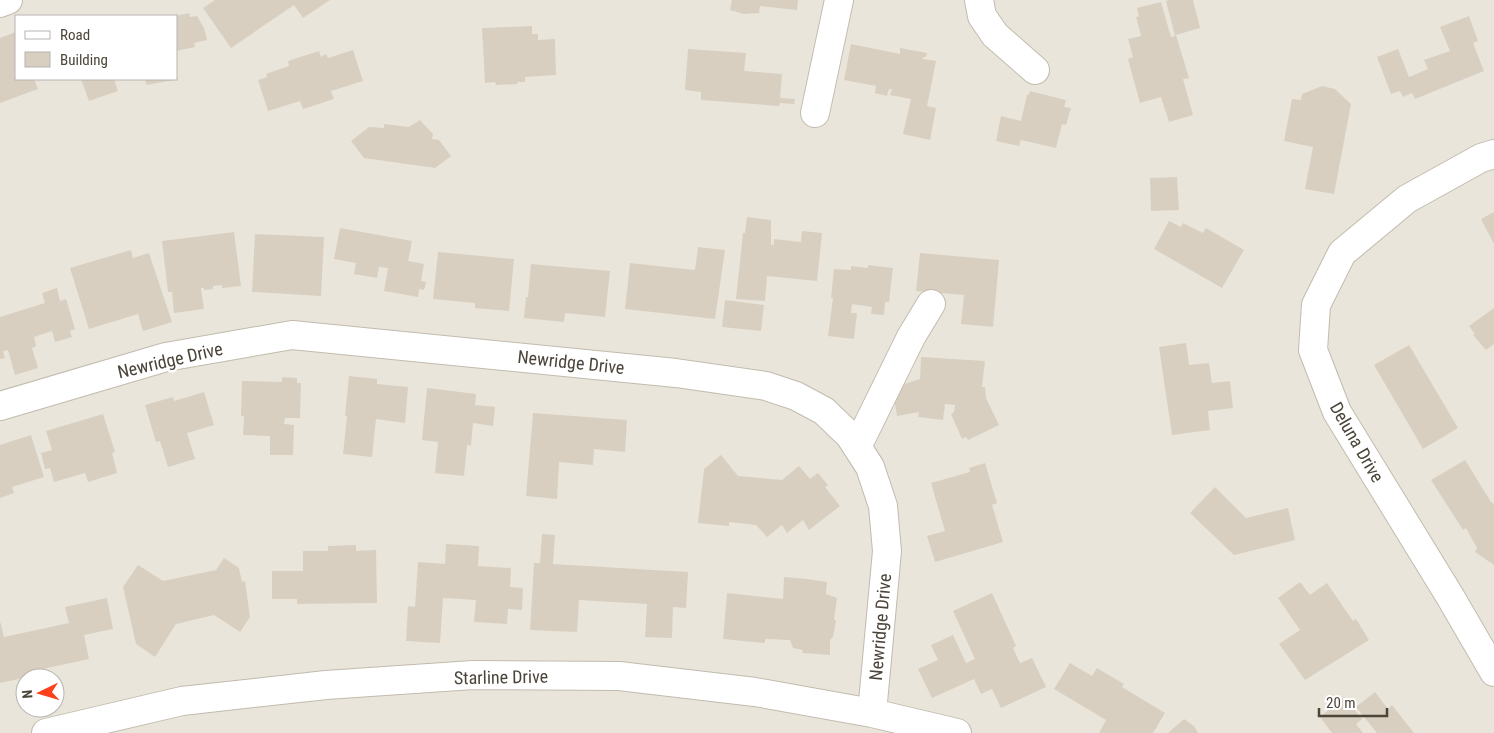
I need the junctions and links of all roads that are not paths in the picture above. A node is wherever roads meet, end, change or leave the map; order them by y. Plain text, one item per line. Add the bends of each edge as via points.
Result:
1 (8, 0) edge
2 (839, 0) edge
3 (979, 0) edge
4 (0, 3) edge
5 (1035, 70) dead end
6 (815, 113) dead end
7 (1494, 154) edge
8 (931, 304) dead end
9 (0, 406) edge
10 (857, 447) junction
11 (1494, 672) edge
12 (872, 713) junction
13 (46, 733) edge
14 (957, 733) edge

1 - 4 street
2 - 6 street
3 - 5 street via 982,16 995,36
7 - 11 street, Deluna Drive via 1407,199 1342,253 1316,305 1313,350 1337,412
8 - 10 street via 911,336
9 - 10 street, Newridge Drive via 166,357 292,336 667,372 766,386 796,396 824,411
10 - 12 street, Newridge Drive via 870,466 883,506 887,551
12 - 13 street, Starline Drive via 755,692 618,676 473,675 326,685 182,701
12 - 14 street, Starline Drive

